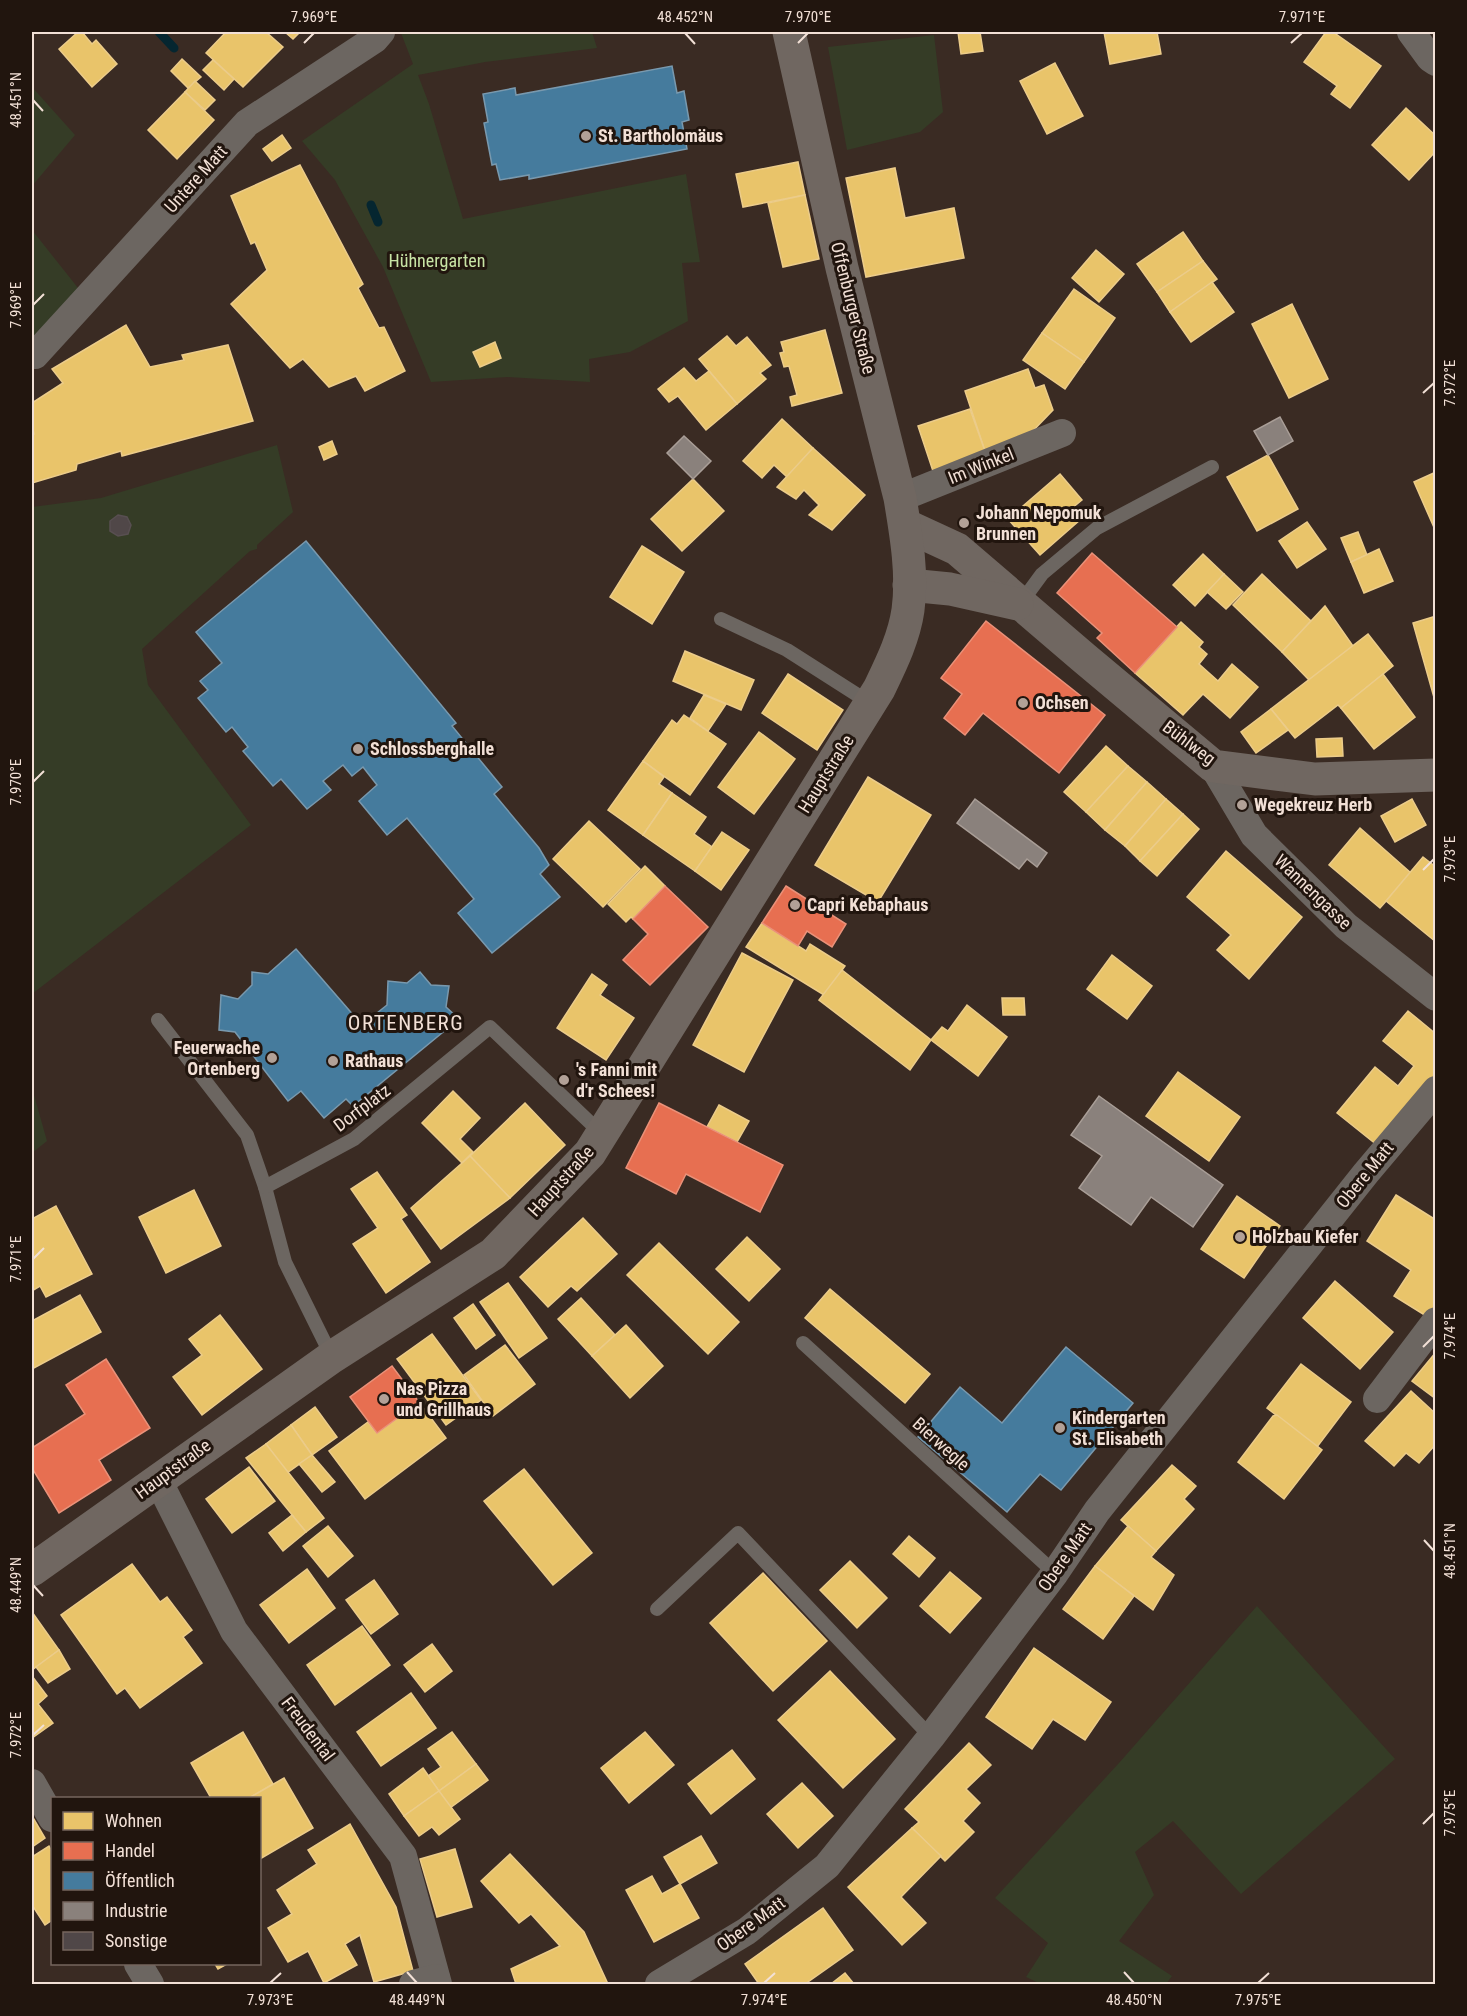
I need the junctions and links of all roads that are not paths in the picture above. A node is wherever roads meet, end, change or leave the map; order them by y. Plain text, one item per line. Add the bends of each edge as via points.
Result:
1 (381, 32) edge
2 (789, 32) edge
3 (1411, 32) edge
4 (1436, 62) edge
5 (35, 354) dead end
6 (1062, 433) dead end
7 (1212, 467) dead end
8 (902, 512) junction
9 (909, 585) junction
10 (1020, 604) junction
11 (721, 619) dead end
12 (870, 703) junction
13 (1213, 766) junction
14 (1436, 775) edge
15 (1436, 997) edge
16 (158, 1020) dead end
17 (1436, 1090) edge
18 (602, 1134) junction
19 (265, 1186) junction
20 (1436, 1321) edge
21 (803, 1343) dead end
22 (332, 1357) junction
23 (1377, 1399) dead end
24 (158, 1480) junction
25 (32, 1570) edge
26 (1055, 1572) junction
27 (657, 1609) dead end
28 (931, 1737) junction
29 (32, 1783) edge
30 (51, 1816) edge
31 (139, 1965) edge
32 (429, 1982) edge
33 (150, 1984) edge
34 (659, 1984) edge

1 - 5 street, Untere Matt via 247,123
2 - 8 street, Offenburger Straße
3 - 4 street
6 - 8 street, Im Winkel
7 - 10 lane via 1097,528 1042,574
8 - 9 street, Offenburger Straße
8 - 10 street, Bühlweg via 957,549
9 - 10 street, Bühlweg
9 - 12 street, Hauptstraße via 908,611 896,655
10 - 13 street, Bühlweg
11 - 12 lane via 787,651
12 - 18 street, Hauptstraße
13 - 14 street, Bühlweg via 1315,779
13 - 15 street, Wannengasse via 1254,835 1346,926
16 - 19 lane via 247,1135
17 - 26 street, Obere Matt via 1097,1511
18 - 19 lane, Dorfplatz via 490,1027 354,1139
18 - 22 street, Hauptstraße via 590,1153 493,1254
19 - 22 lane via 285,1262
20 - 23 street
21 - 26 lane, Bierwegle
22 - 24 street, Hauptstraße
24 - 25 street, Hauptstraße
24 - 32 street, Freudental via 234,1631 403,1856
26 - 28 street, Obere Matt
27 - 28 lane via 738,1533
28 - 34 street, Obere Matt via 827,1866 747,1931
29 - 30 street
31 - 33 street

